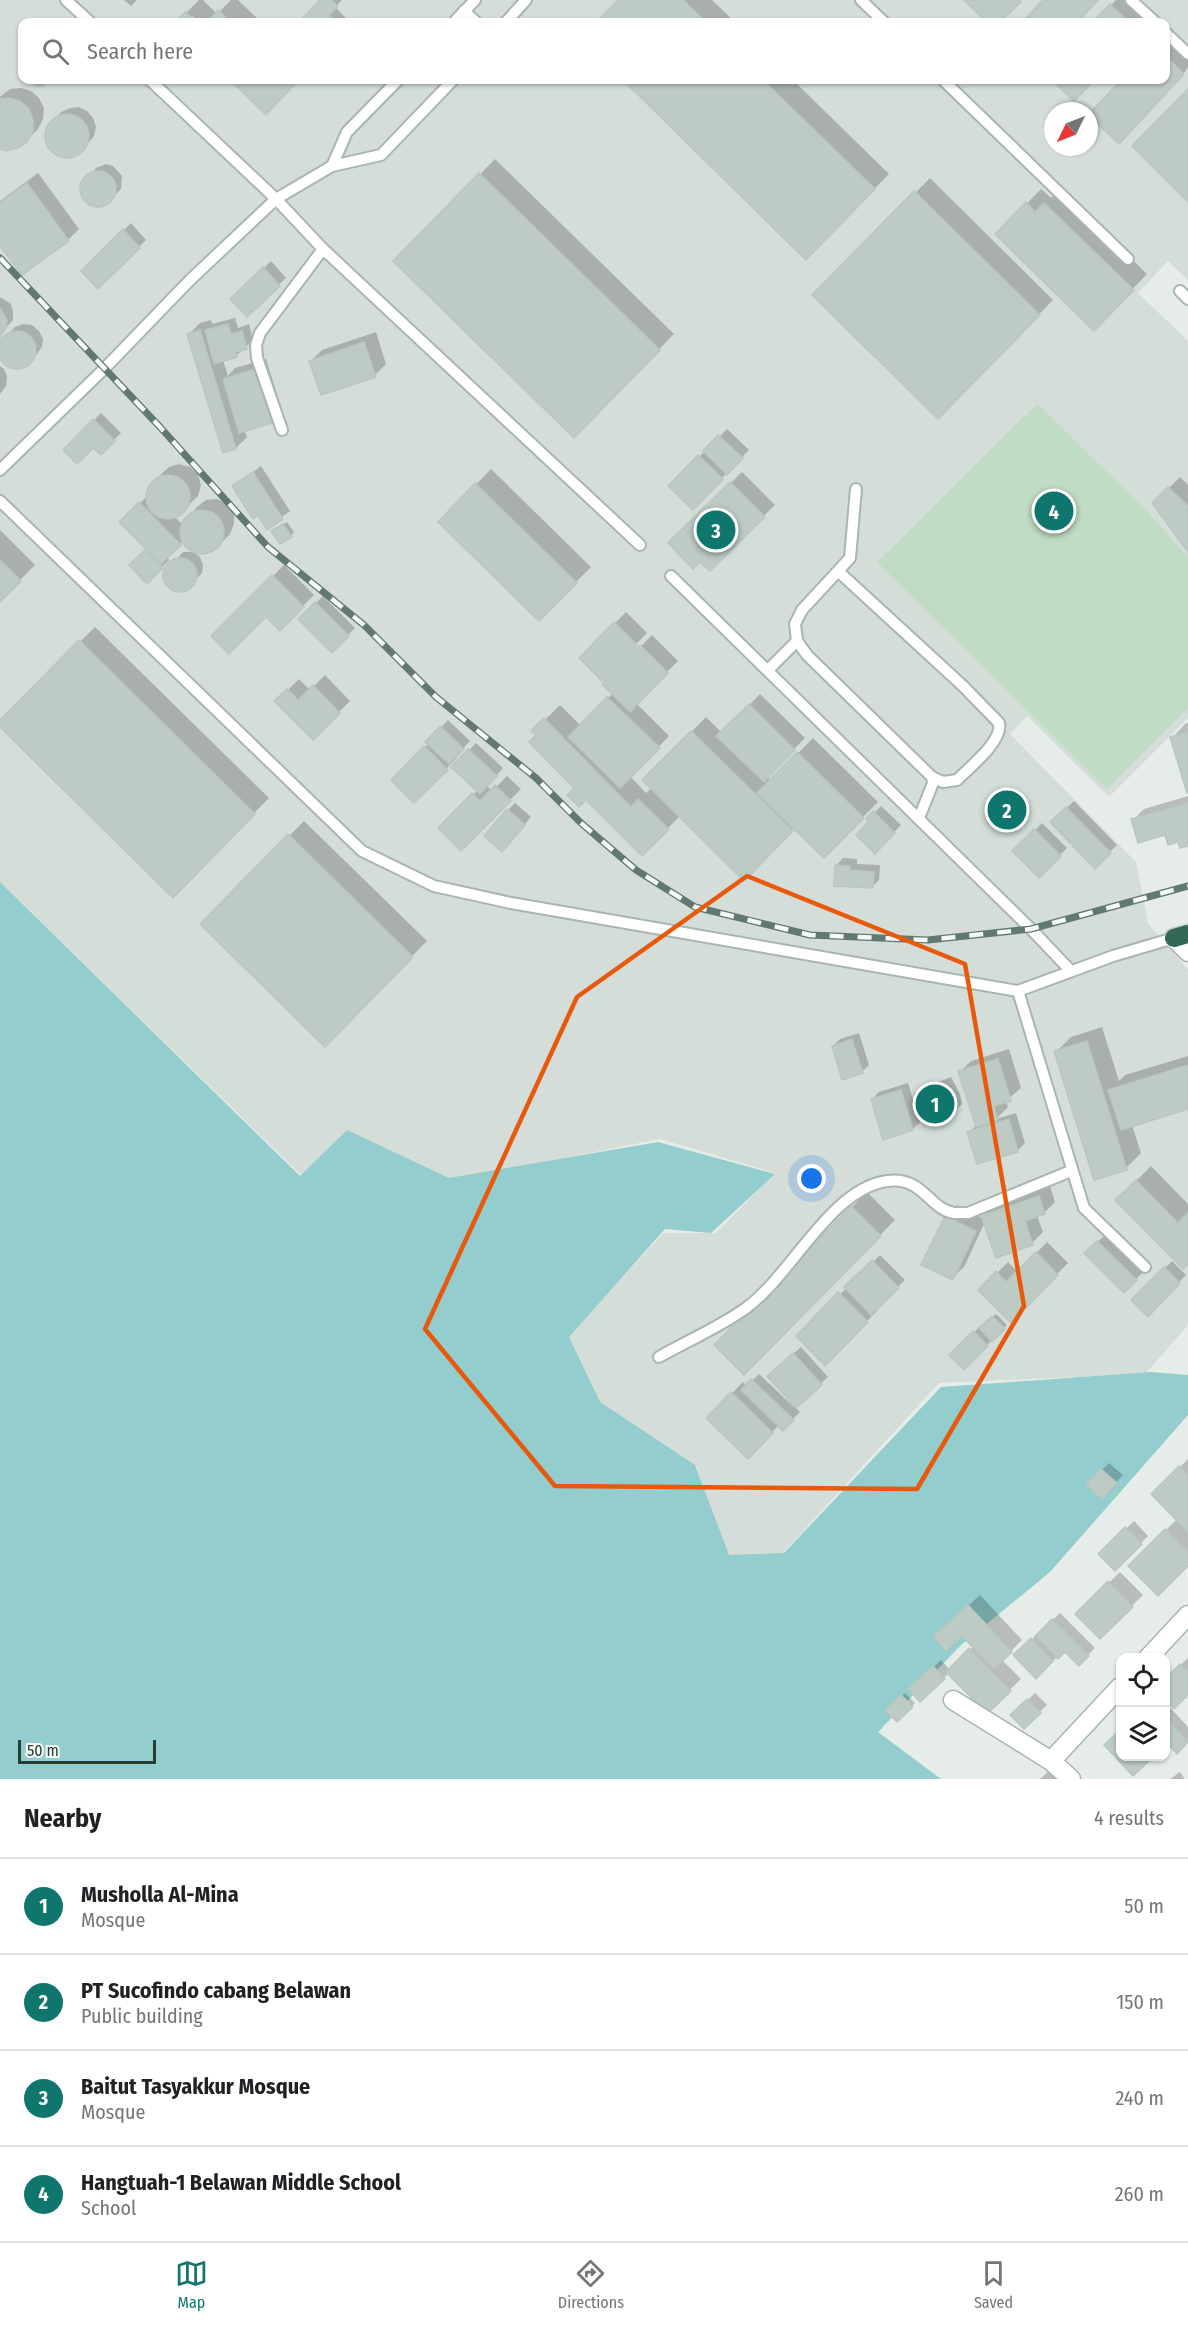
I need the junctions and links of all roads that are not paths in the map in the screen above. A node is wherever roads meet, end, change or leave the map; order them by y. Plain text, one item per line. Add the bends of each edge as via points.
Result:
1 (66, 0) edge
2 (475, 0) edge
3 (526, 0) edge
4 (861, 0) edge
5 (1131, 0) edge
6 (465, 11) junction
7 (86, 18) edge
8 (458, 18) edge
9 (472, 18) edge
10 (510, 18) edge
11 (880, 18) edge
12 (1151, 18) edge
13 (1170, 37) edge
14 (1188, 54) edge
15 (154, 84) edge
16 (394, 84) edge
17 (449, 84) edge
18 (947, 84) edge
19 (333, 166) junction
20 (276, 199) junction
21 (323, 249) junction
22 (1128, 259) dead end
23 (282, 430) dead end
24 (0, 470) edge
25 (856, 489) dead end
26 (0, 501) edge
27 (640, 545) dead end
28 (839, 572) junction
29 (671, 576) dead end
30 (797, 641) junction
31 (768, 670) junction
32 (932, 777) junction
33 (919, 818) junction
34 (1181, 936) edge
35 (1188, 952) edge
36 (1070, 970) junction
37 (1018, 991) junction
38 (1071, 1171) junction
39 (1145, 1266) dead end
40 (659, 1357) dead end
41 (1188, 1615) edge
42 (1153, 1653) edge
43 (1116, 1691) edge
44 (953, 1700) dead end
45 (1051, 1761) junction
46 (1071, 1779) edge

1 - 7 lane
2 - 6 lane
3 - 10 lane
4 - 11 lane
5 - 12 lane
6 - 8 lane
6 - 9 lane
13 - 14 lane
15 - 20 lane
16 - 19 lane via 348,132
17 - 19 lane via 381,155
18 - 22 lane
19 - 20 lane
20 - 21 lane
20 - 24 lane
21 - 23 lane via 260,333 256,345
21 - 27 lane
25 - 28 lane via 850,558
26 - 37 lane via 362,851 434,886 511,903
28 - 30 lane via 801,610 795,624
28 - 32 lane via 999,723 996,739 957,780 943,782
29 - 31 lane
30 - 31 lane
30 - 32 lane
31 - 33 lane
32 - 33 lane
33 - 36 lane
34 - 35 street
34 - 36 lane
36 - 37 lane
37 - 38 lane
38 - 39 lane via 1084,1208
38 - 40 lane via 968,1213 946,1210 911,1183 887,1181 871,1186 843,1202 747,1307
41 - 42 street
43 - 45 street
44 - 45 street
45 - 46 street

